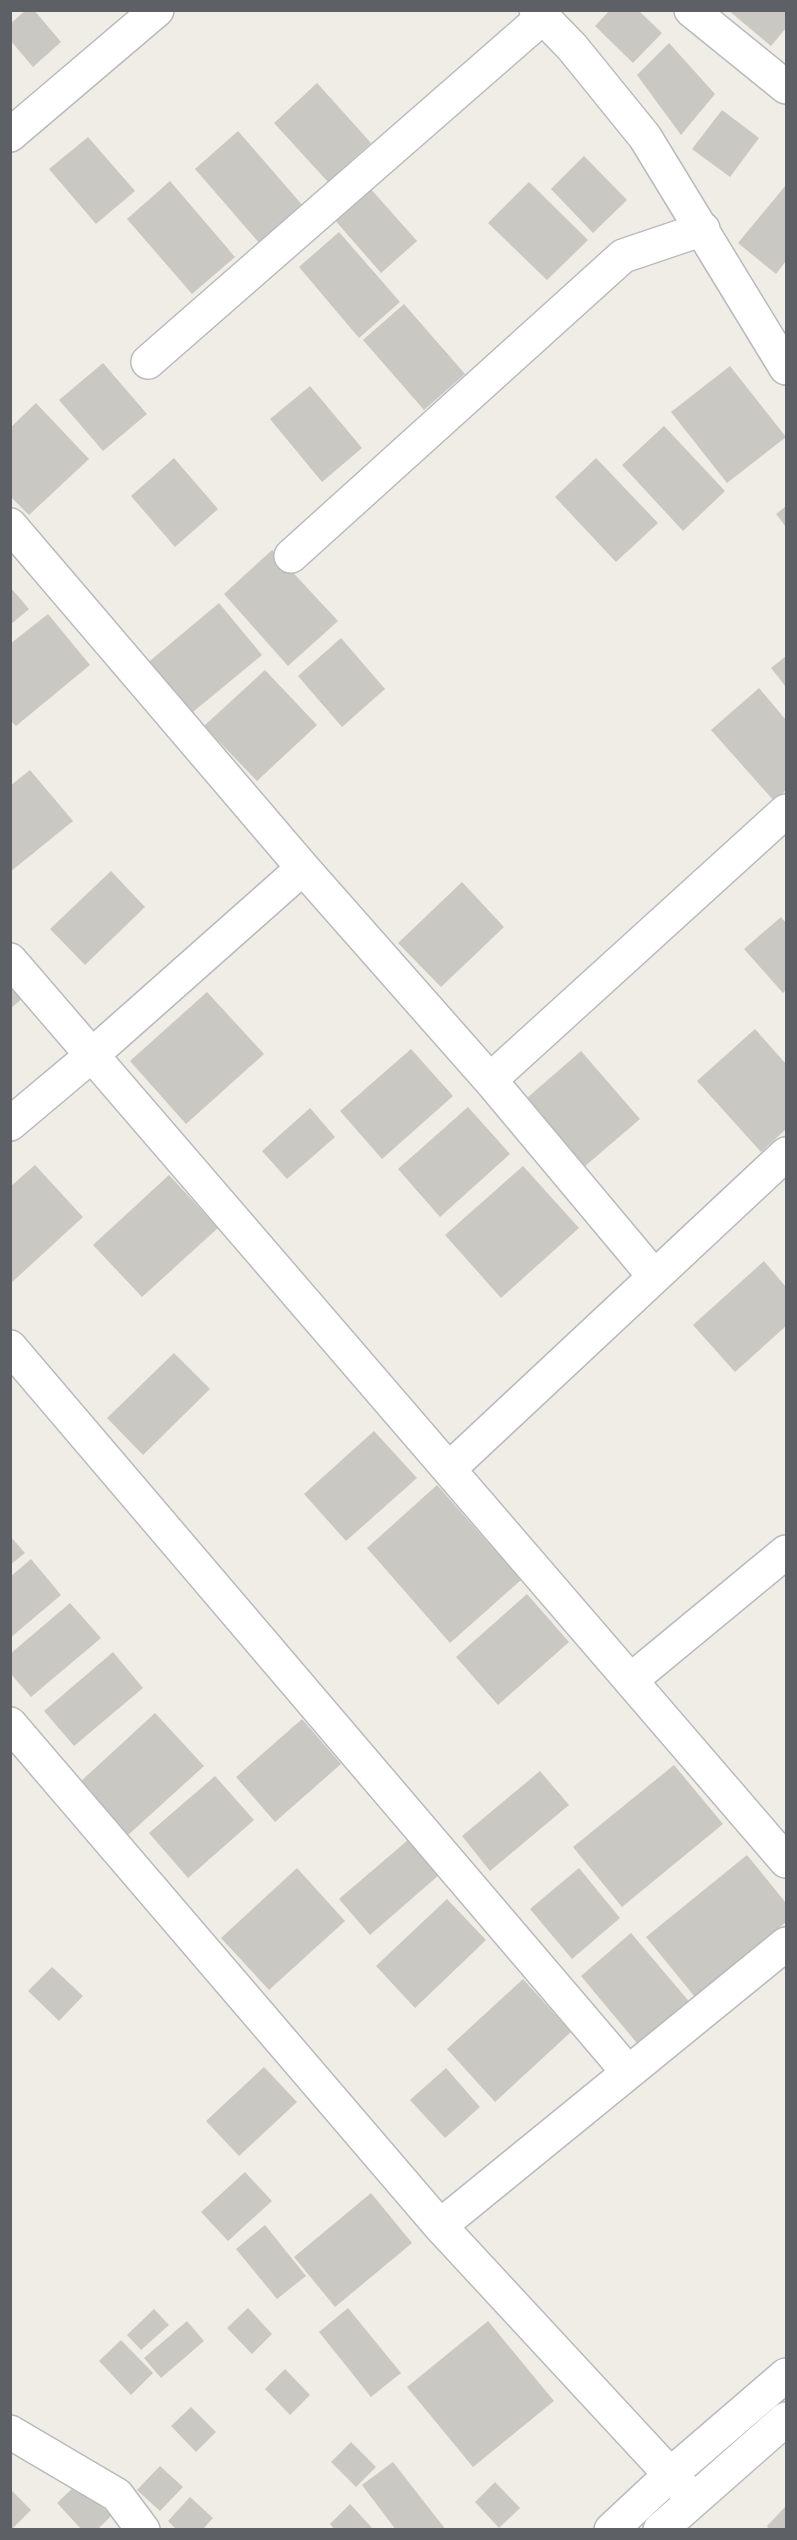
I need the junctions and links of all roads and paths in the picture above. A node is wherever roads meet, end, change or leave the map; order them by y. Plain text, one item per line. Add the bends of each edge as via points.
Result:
1 (157, 10) edge
2 (691, 10) edge
3 (540, 14) edge
4 (786, 87) edge
5 (10, 135) edge
6 (702, 229) junction
7 (148, 362) dead end
8 (786, 368) edge
9 (10, 525) edge
10 (291, 556) dead end
11 (786, 811) edge
12 (303, 868) junction
13 (10, 960) edge
14 (92, 1055) junction
15 (490, 1080) junction
16 (10, 1124) edge
17 (786, 1155) edge
18 (654, 1276) junction
19 (10, 1347) edge
20 (449, 1469) junction
21 (786, 1552) edge
22 (631, 1680) junction
23 (10, 1724) edge
24 (786, 1861) edge
25 (786, 1944) edge
26 (628, 2072) junction
27 (440, 2226) junction
28 (786, 2374) edge
29 (786, 2419) edge
30 (10, 2432) edge
31 (672, 2473) junction
32 (693, 2499) junction
33 (143, 2529) edge
34 (611, 2529) edge
35 (660, 2529) edge

1 - 5 street
2 - 4 street
3 - 6 street via 572,47 645,138
3 - 7 street
6 - 8 street
6 - 10 street via 623,256
9 - 12 street
11 - 15 street
12 - 14 street
12 - 15 street
13 - 14 street
14 - 16 street
14 - 20 street
15 - 18 street
17 - 18 street
18 - 20 street
19 - 26 street
20 - 22 street
21 - 22 street
22 - 24 street
23 - 27 street
25 - 26 street
26 - 27 street
27 - 31 street
28 - 31 street
29 - 32 street
30 - 33 street via 117,2495
31 - 32 street
31 - 34 street
32 - 35 street

